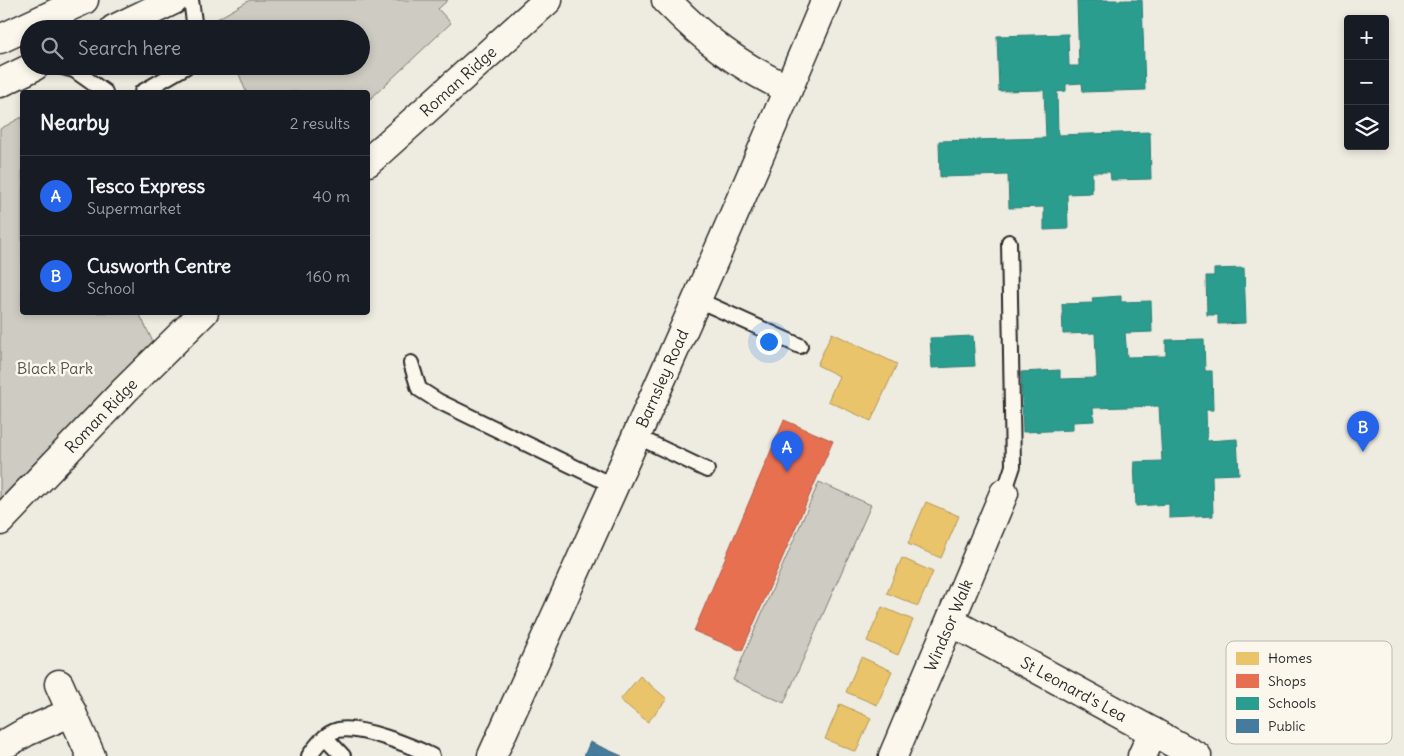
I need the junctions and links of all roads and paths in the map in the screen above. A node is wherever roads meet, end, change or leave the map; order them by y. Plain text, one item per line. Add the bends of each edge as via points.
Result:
1 (84, 0) edge
2 (174, 0) edge
3 (192, 0) edge
4 (548, 0) edge
5 (666, 0) edge
6 (826, 0) edge
7 (41, 20) edge
8 (133, 20) edge
9 (194, 20) edge
10 (20, 30) edge
11 (0, 39) edge
12 (20, 73) edge
13 (81, 75) edge
14 (171, 75) edge
15 (0, 83) edge
16 (788, 89) junction
17 (102, 90) edge
18 (145, 90) edge
19 (370, 160) edge
20 (1009, 242) dead end
21 (696, 299) junction
22 (201, 315) edge
23 (800, 346) dead end
24 (411, 363) dead end
25 (636, 436) junction
26 (707, 470) dead end
27 (614, 486) junction
28 (1004, 492) joint
29 (0, 520) edge
30 (951, 622) junction
31 (59, 684) dead end
32 (72, 712) junction
33 (325, 737) junction
34 (1148, 744) edge
35 (0, 748) edge
36 (91, 756) edge
37 (309, 756) edge
38 (343, 756) edge
39 (432, 756) edge
40 (492, 756) edge
41 (893, 756) edge
42 (1197, 756) edge

1 - 7 main road
2 - 8 main road
3 - 9 lane
4 - 19 main road, Roman Ridge
5 - 16 main road via 735,61
6 - 16 main road, Barnsley Road
10 - 11 main road
12 - 15 main road
13 - 17 lane
14 - 18 lane
16 - 21 main road, Barnsley Road
20 - 28 lane via 1012,466
21 - 23 lane
21 - 25 main road, Barnsley Road
22 - 29 main road, Roman Ridge
24 - 27 lane via 419,389 438,402
25 - 26 lane
25 - 27 main road, Barnsley Road
27 - 40 main road, Barnsley Road
28 - 30 main road, Windsor Walk
30 - 34 main road, St Leonard's Lea
30 - 41 main road, Windsor Walk
31 - 32 main road
32 - 35 main road via 26,732
32 - 36 main road
33 - 37 lane
33 - 38 lane
33 - 39 lane via 338,730 370,733
34 - 42 main road, St Leonard's Lea

